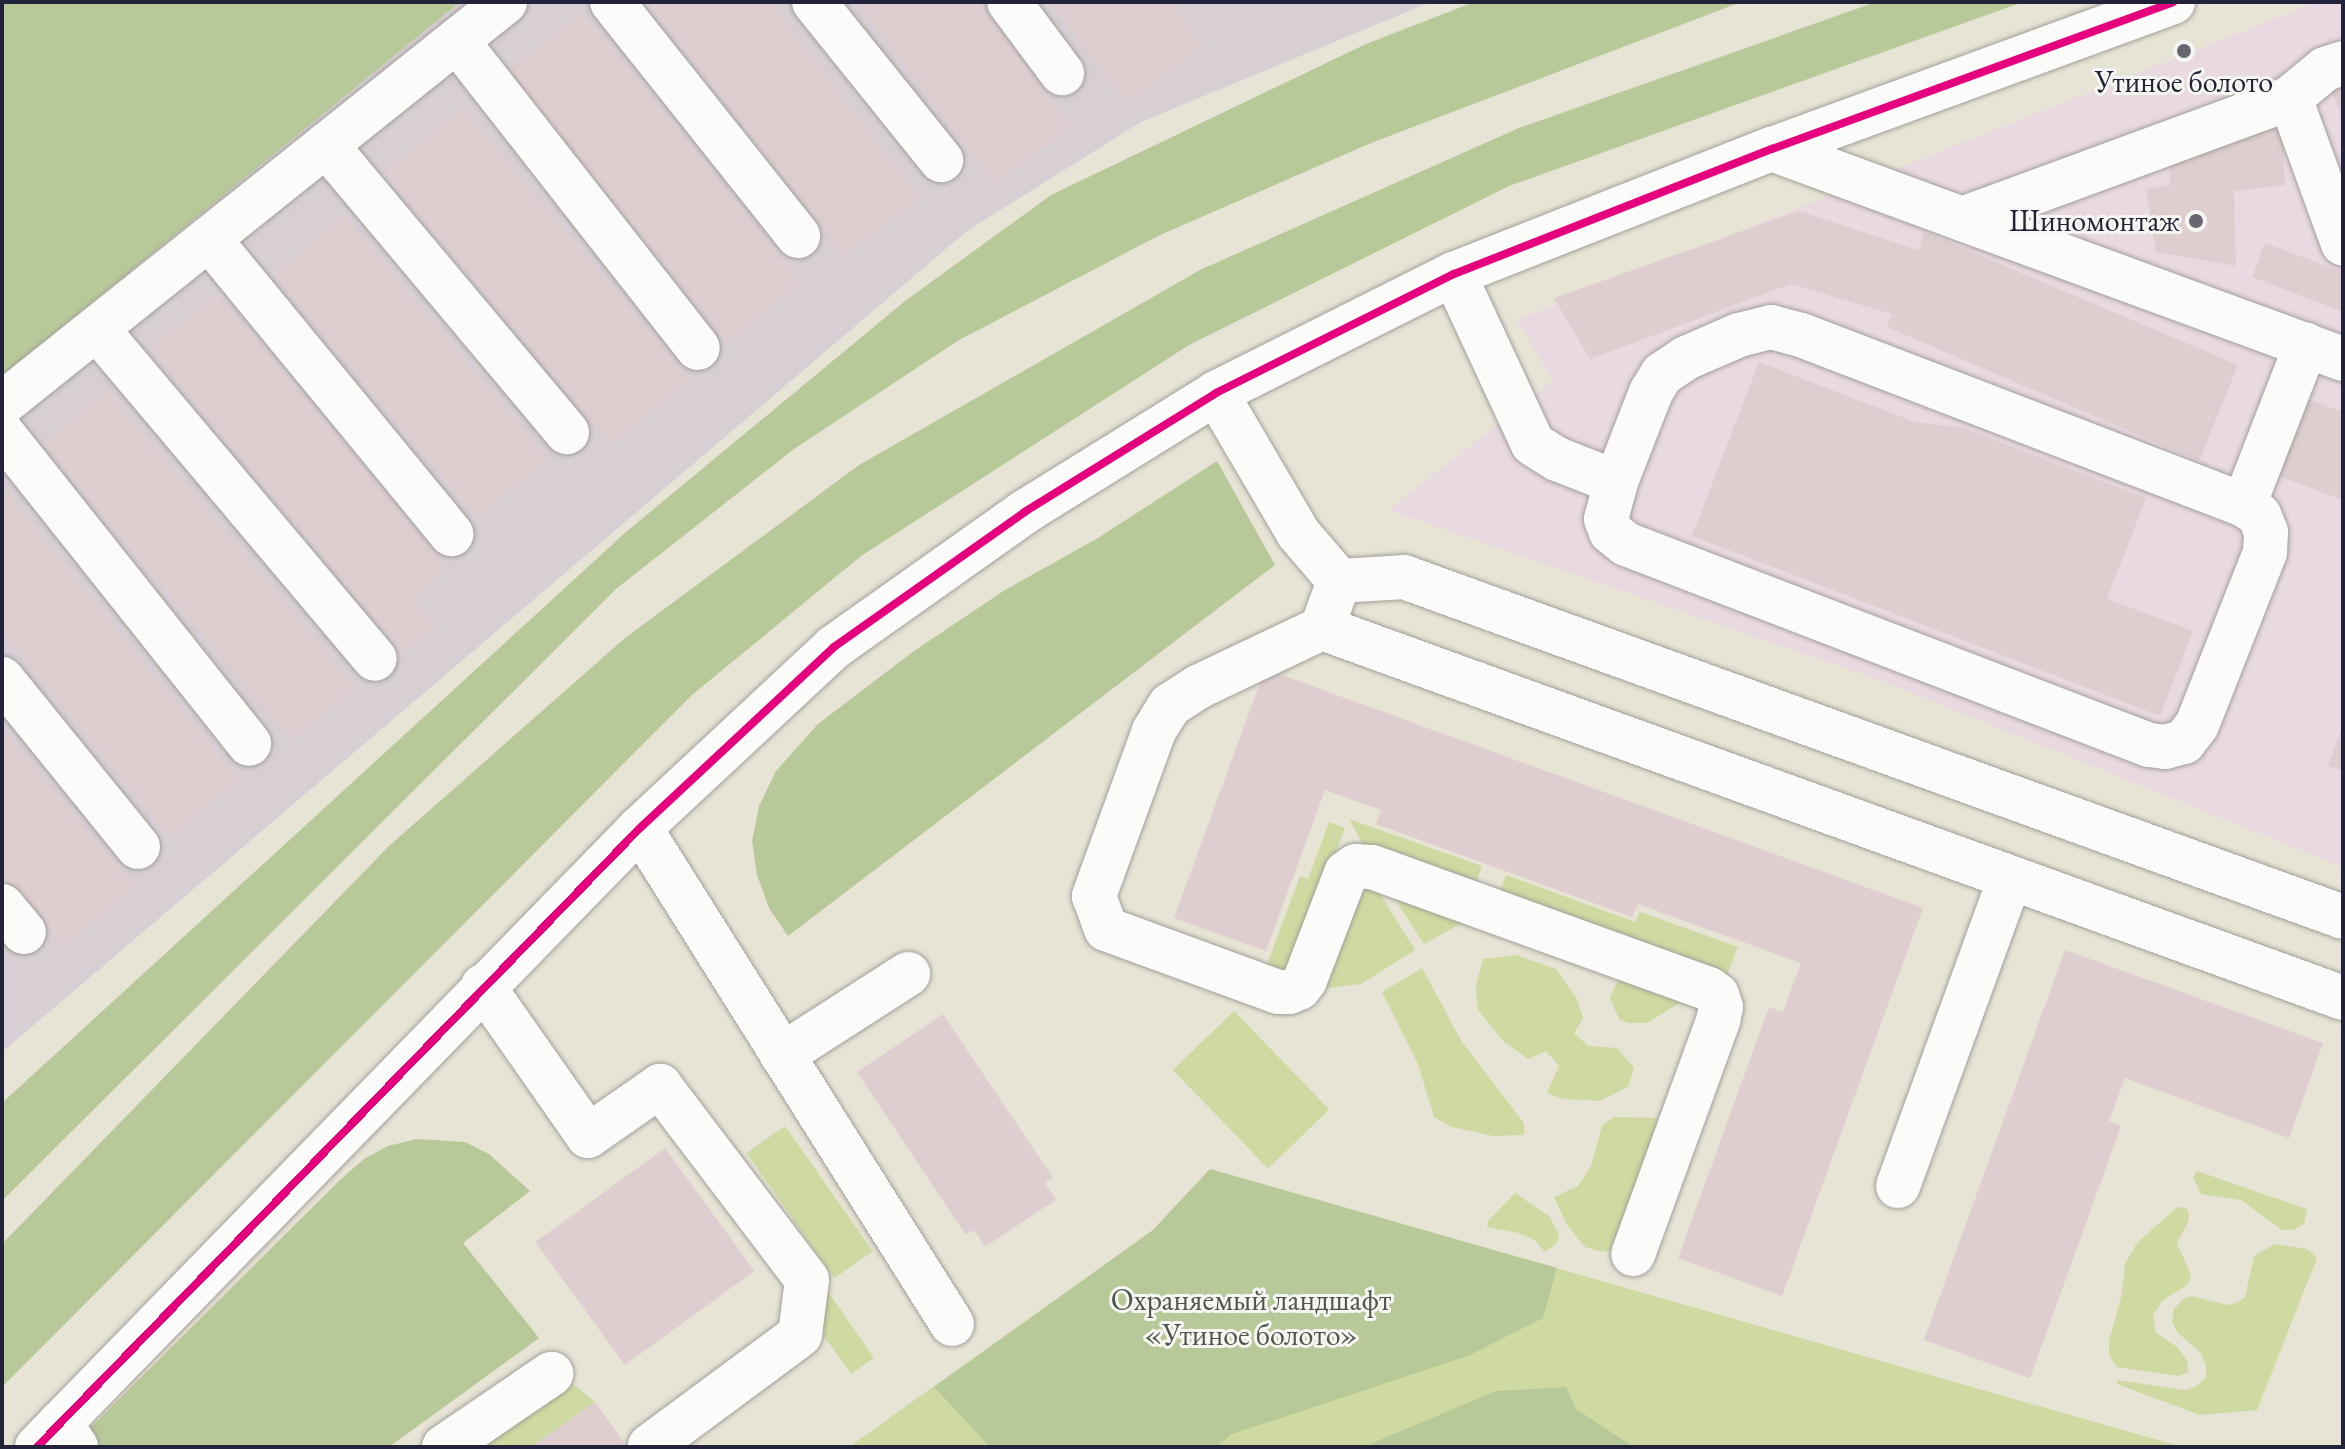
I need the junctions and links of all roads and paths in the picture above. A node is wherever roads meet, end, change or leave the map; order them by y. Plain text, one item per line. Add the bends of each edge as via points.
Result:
1 (505, 2) edge
2 (612, 2) edge
3 (814, 2) edge
4 (1009, 2) edge
5 (2173, 2) edge
6 (457, 41) junction
7 (2343, 63) edge
8 (1062, 73) dead end
9 (2290, 98) junction
10 (326, 145) junction
11 (1772, 149) junction
12 (941, 160) dead end
13 (1962, 219) junction
14 (798, 236) dead end
15 (209, 239) junction
16 (2343, 244) edge
17 (1454, 274) junction
18 (97, 329) junction
19 (698, 348) dead end
20 (2324, 352) edge
21 (1216, 393) junction
22 (2, 404) edge
23 (567, 432) dead end
24 (2, 433) edge
25 (1616, 482) junction
26 (2244, 505) junction
27 (451, 534) dead end
28 (1339, 581) junction
29 (1322, 628) junction
30 (375, 659) dead end
31 (2, 679) edge
32 (249, 744) dead end
33 (640, 828) junction
34 (138, 847) dead end
35 (2010, 878) junction
36 (2343, 917) edge
37 (908, 974) dead end
38 (483, 986) junction
39 (2343, 998) edge
40 (782, 1055) junction
41 (1898, 1186) dead end
42 (1633, 1254) dead end
43 (952, 1324) dead end
44 (551, 1374) dead end
45 (58, 1439) edge
46 (650, 1446) edge
47 (444, 1447) edge

1 - 6 main road
2 - 14 main road
3 - 12 main road
4 - 8 main road
5 - 11 main road
6 - 10 main road
6 - 19 main road
7 - 9 main road via 2325,69
9 - 13 main road
9 - 16 main road
10 - 15 main road
10 - 23 main road
11 - 13 main road
11 - 17 main road
13 - 20 main road
15 - 18 main road
15 - 27 main road
17 - 21 main road
17 - 25 main road via 1533,444
18 - 22 main road
18 - 30 main road
20 - 26 main road
21 - 28 main road via 1298,533
21 - 33 main road via 1026,511 834,647
24 - 32 main road
25 - 26 main road via 1662,374 1739,335 1771,327
25 - 26 main road via 1606,519 1611,532 1626,544 2165,747 2184,742 2197,725 2265,552 2266,532 2259,515
28 - 29 main road
28 - 36 main road via 1404,577
29 - 35 main road
29 - 42 main road via 1170,705 1154,731 1094,896 1106,929 1289,992 1305,980 1346,873 1356,866 1372,867 1709,989 1721,1007 1718,1021
31 - 34 main road
33 - 38 main road
33 - 40 main road
35 - 39 main road
35 - 41 main road
37 - 40 main road
38 - 45 main road
38 - 46 main road via 588,1136 660,1086 807,1280 800,1335
40 - 43 main road
44 - 47 main road

